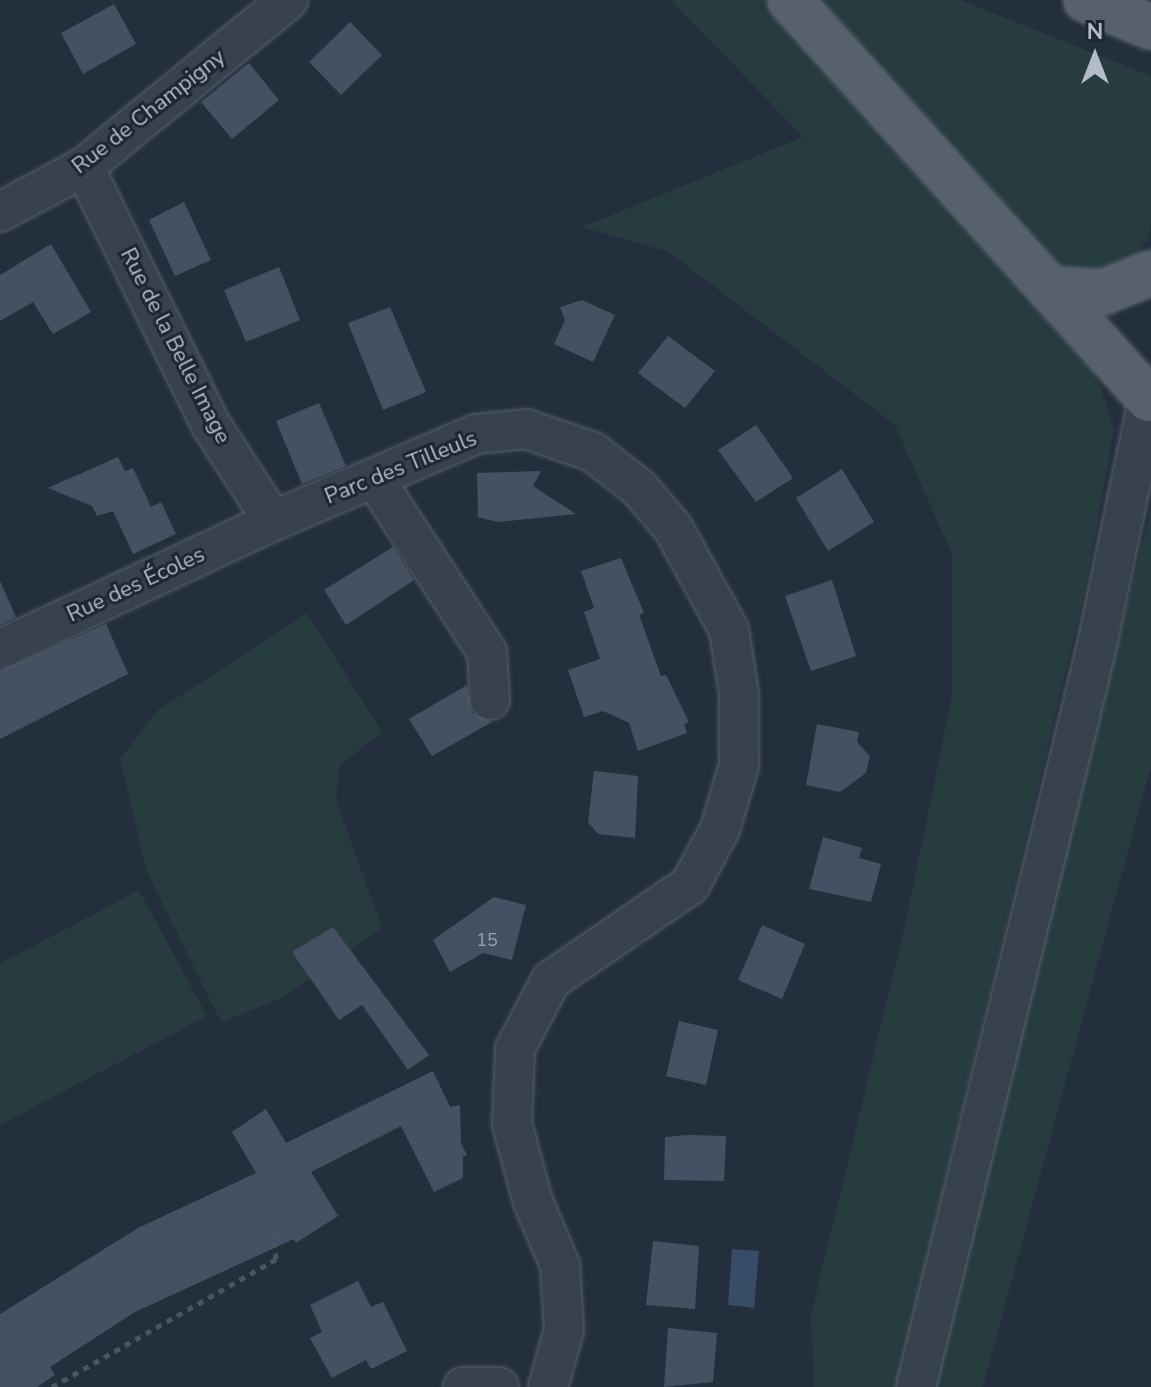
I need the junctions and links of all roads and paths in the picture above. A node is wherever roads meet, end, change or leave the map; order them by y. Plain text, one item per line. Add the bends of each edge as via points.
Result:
1 (288, 0) edge
2 (790, 0) edge
3 (1086, 0) edge
4 (1151, 27) edge
5 (84, 167) junction
6 (0, 212) edge
7 (1151, 273) edge
8 (1050, 289) junction
9 (1150, 395) edge
10 (374, 478) junction
11 (273, 521) junction
12 (0, 649) edge
13 (490, 700) dead end
14 (274, 1232) dead end
15 (52, 1387) edge
16 (463, 1387) edge
17 (499, 1387) edge
18 (548, 1387) edge
19 (916, 1387) edge

1 - 5 street, Rue de Champigny
2 - 8 main road
3 - 4 main road
5 - 6 street, Rue de Champigny
5 - 11 street, Rue de la Belle Image via 211,425
7 - 8 main road via 1104,292
8 - 9 main road
9 - 19 street via 1095,654
10 - 11 street, Parc des Tilleuls
10 - 13 street via 487,652
10 - 18 street, Parc des Tilleuls via 476,434 526,429 593,452 640,489 673,528 729,630 739,694 739,765 720,829 690,885 551,980 515,1049 512,1124 533,1202 560,1265 564,1330
11 - 12 street, Rue des Écoles
14 - 15 path via 276,1259
16 - 17 street

